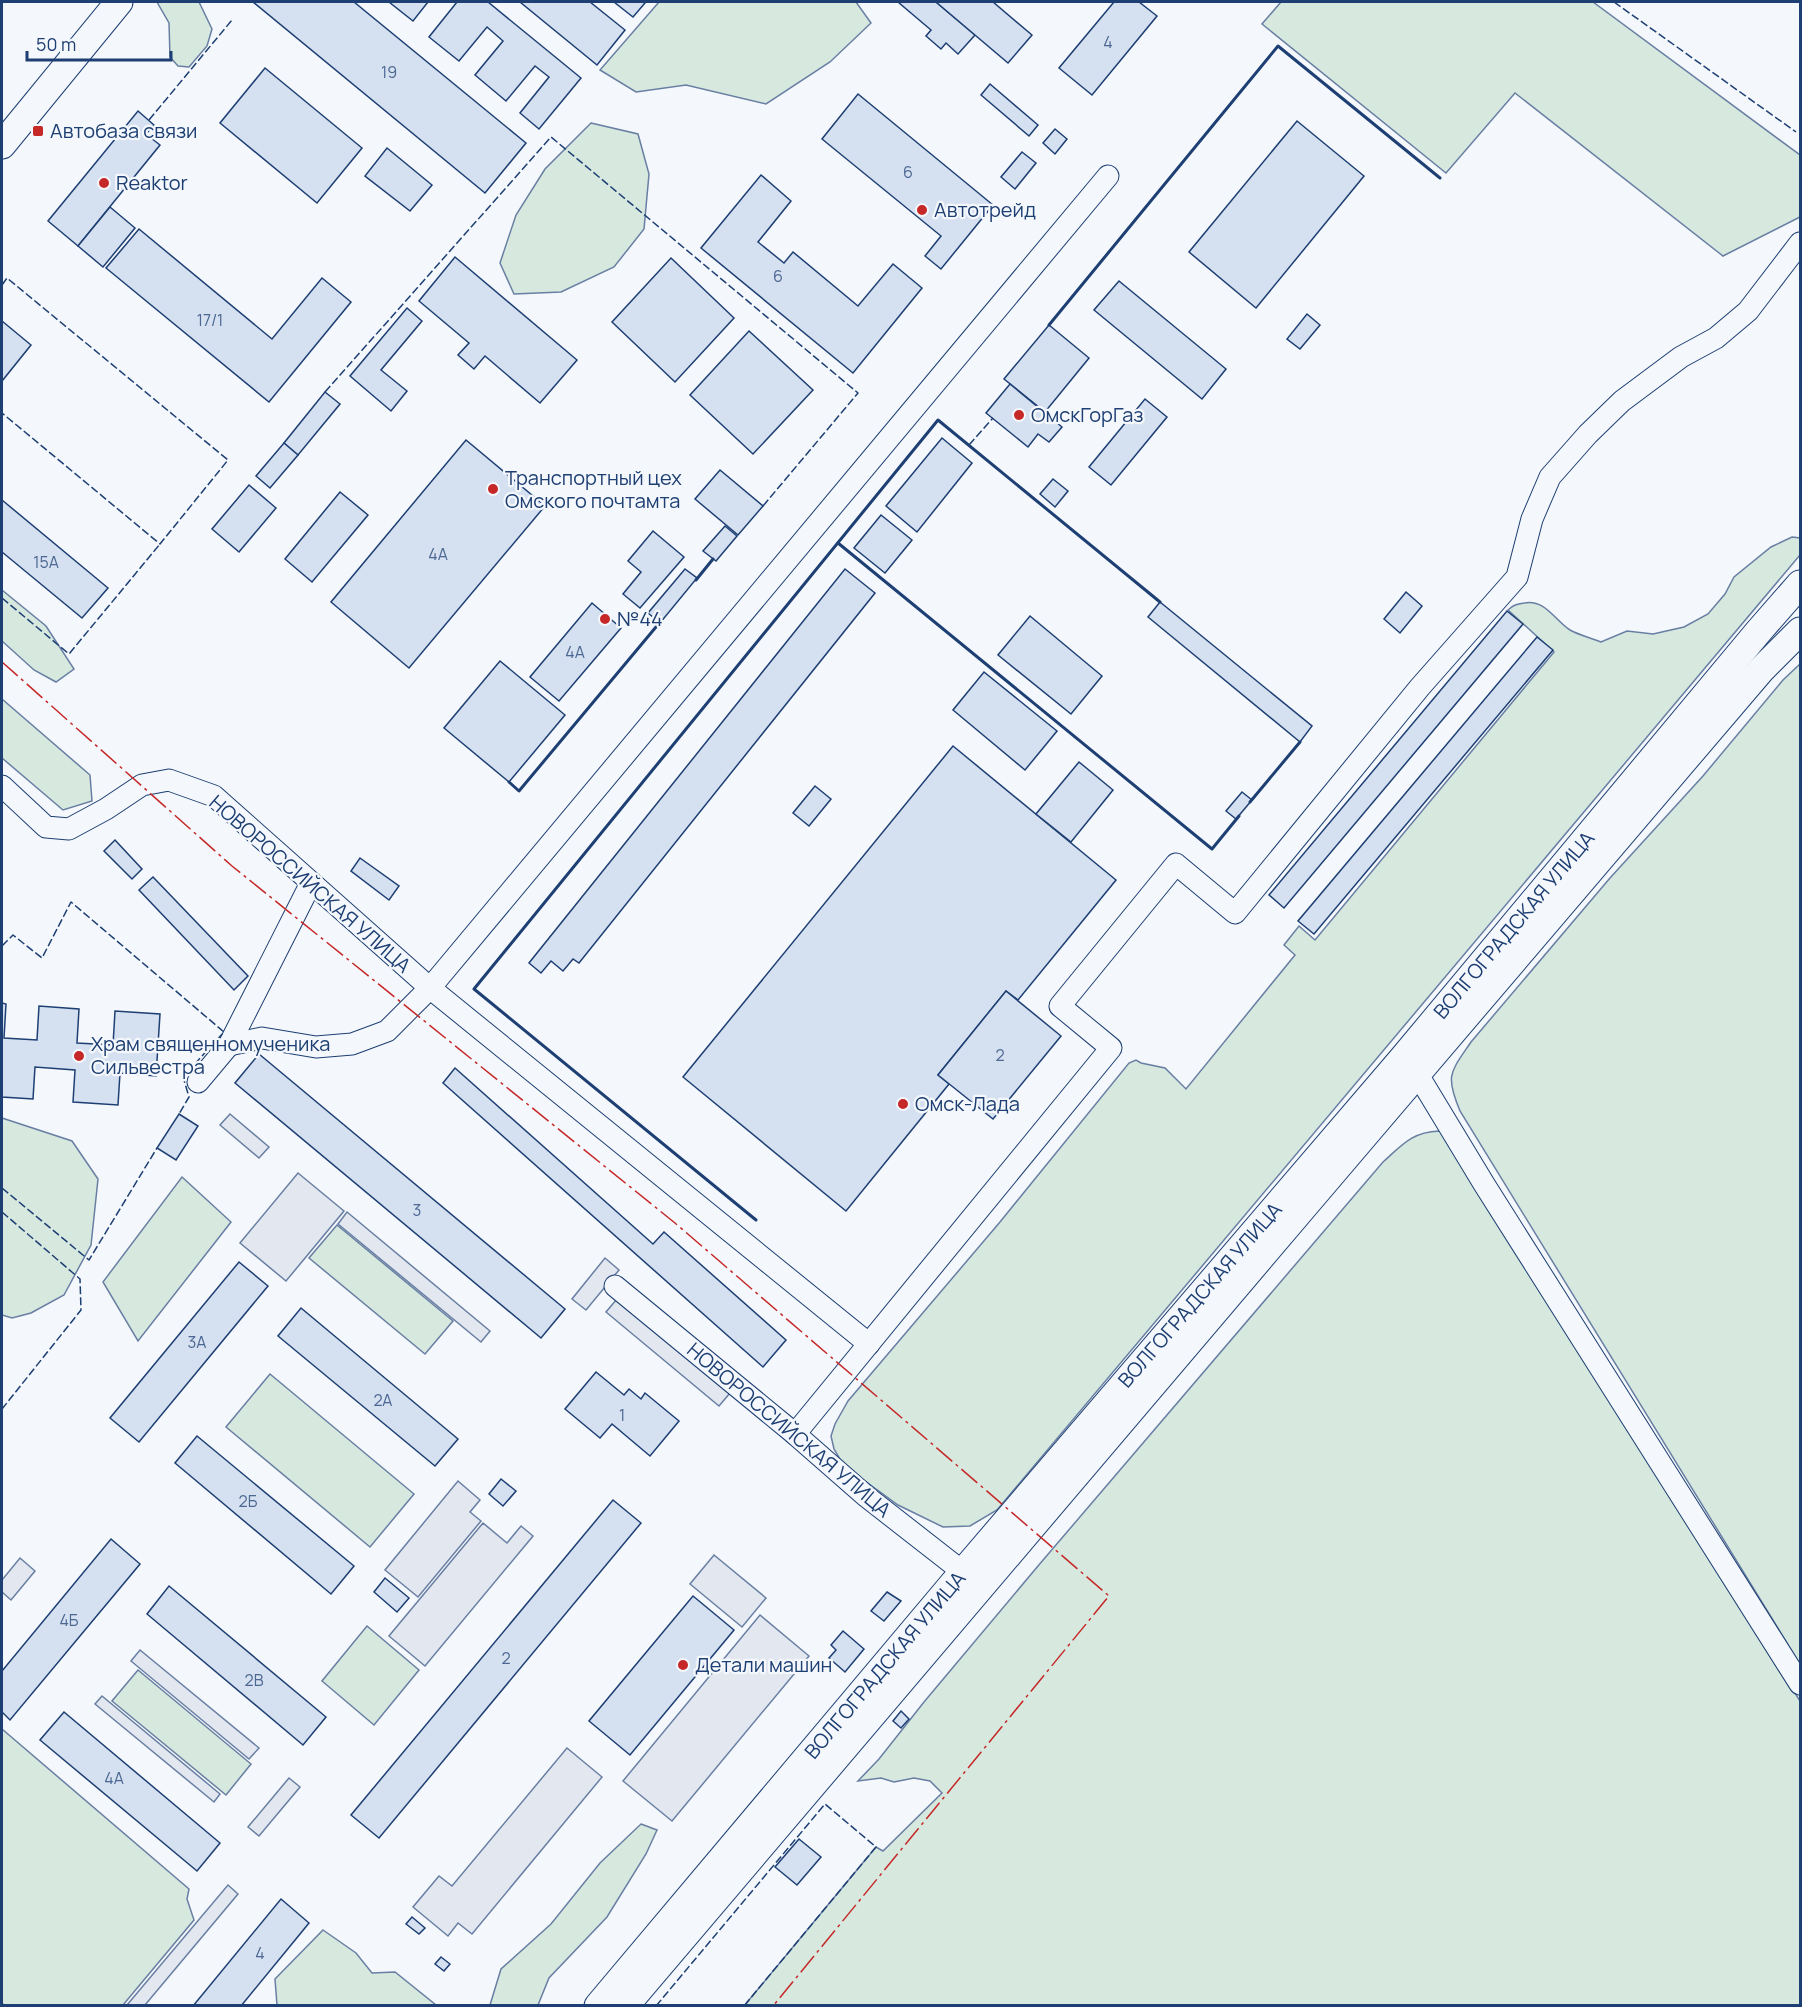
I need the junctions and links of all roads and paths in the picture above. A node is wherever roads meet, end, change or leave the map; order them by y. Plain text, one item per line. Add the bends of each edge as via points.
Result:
1 (119, 2) edge
2 (2, 145) edge
3 (1108, 176) dead end
4 (1800, 243) edge
5 (1800, 584) edge
6 (1800, 631) edge
7 (2, 786) edge
8 (311, 883) junction
9 (430, 988) junction
10 (229, 1045) junction
11 (1411, 1066) junction
12 (198, 1082) dead end
13 (615, 1286) dead end
14 (869, 1344) junction
15 (795, 1434) junction
16 (963, 1572) junction
17 (1800, 1684) edge
18 (598, 2006) edge
19 (625, 2006) edge

1 - 2 main road
3 - 9 street
4 - 14 street via 1748,311 1716,338 1681,357 1622,401 1550,477 1532,519 1517,578 1420,687 1235,913 1176,864 1059,1005 1112,1048
5 - 11 main road, ВОЛГОГРАДСКАЯ УЛИЦА
6 - 11 main road, ВОЛГОГРАДСКАЯ УЛИЦА via 1761,670
7 - 8 street, НОВОРОССИЙСКАЯ УЛИЦА via 46,827 69,829 142,785 169,780 183,784 214,796
8 - 9 street, НОВОРОССИЙСКАЯ УЛИЦА
8 - 10 street
9 - 10 street via 387,1031 352,1044 316,1047 262,1038
9 - 14 street, НОВОРОССИЙСКАЯ УЛИЦА
10 - 12 street
11 - 16 main road, ВОЛГОГРАДСКАЯ УЛИЦА
11 - 17 street
11 - 19 main road, ВОЛГОГРАДСКАЯ УЛИЦА
13 - 15 street, НОВОРОССИЙСКАЯ УЛИЦА
14 - 15 street
15 - 16 street, НОВОРОССИЙСКАЯ УЛИЦА
16 - 18 main road, ВОЛГОГРАДСКАЯ УЛИЦА

